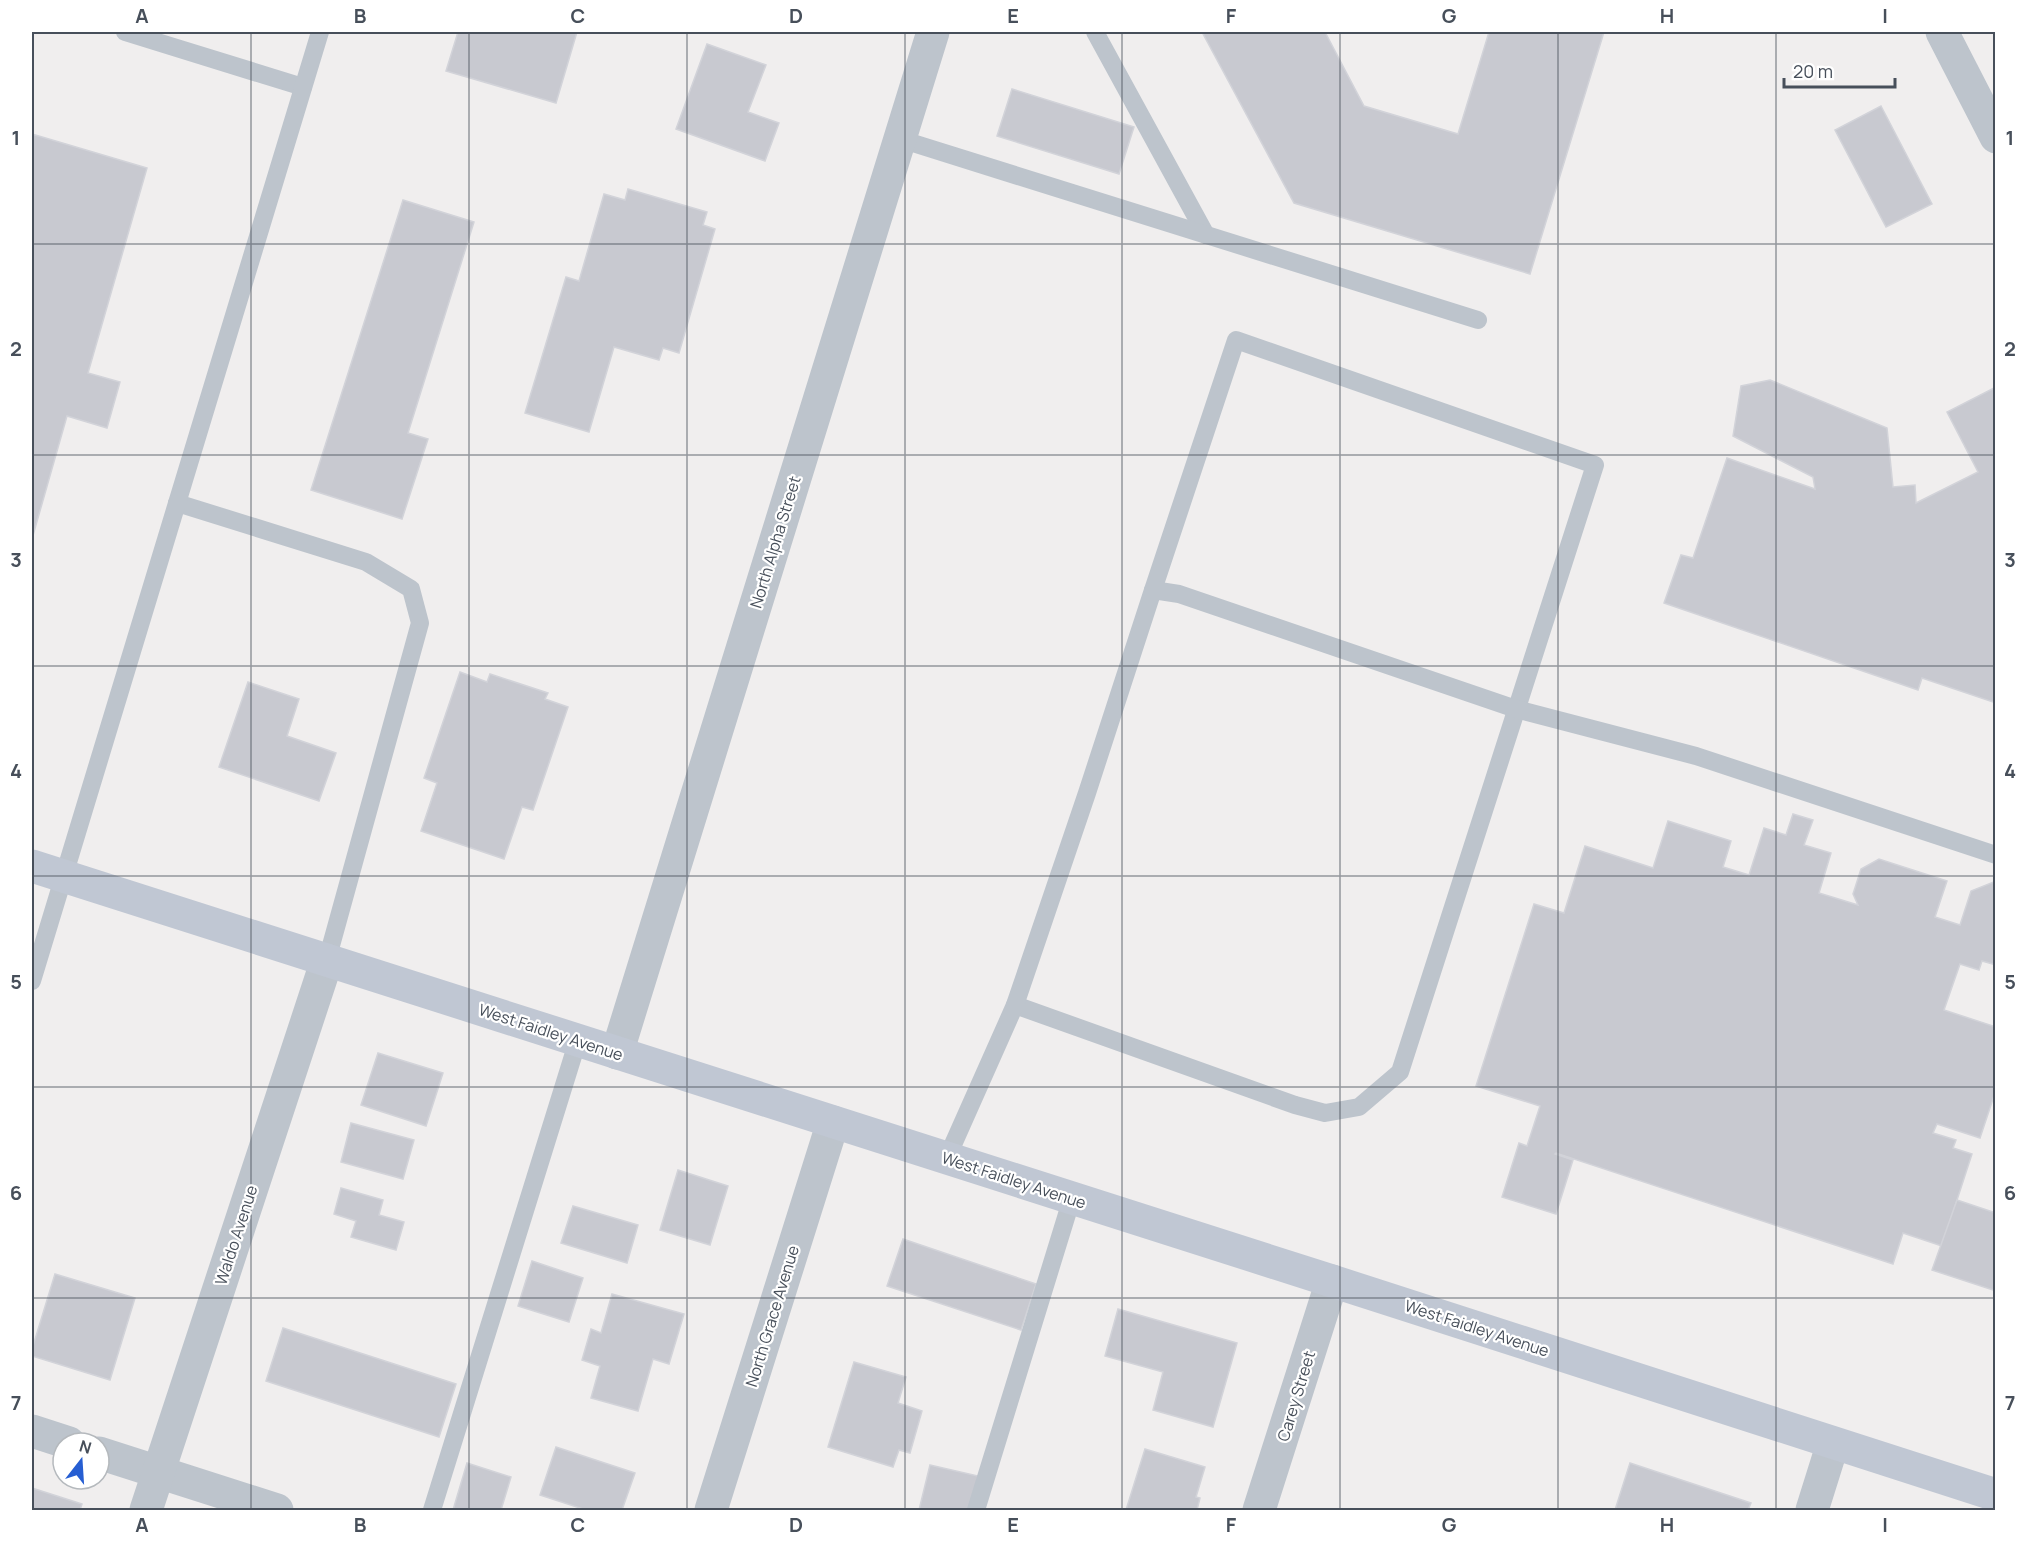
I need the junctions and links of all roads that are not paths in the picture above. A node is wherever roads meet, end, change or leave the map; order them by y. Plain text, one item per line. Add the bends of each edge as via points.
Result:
1 (125, 32) edge
2 (320, 32) edge
3 (933, 32) edge
4 (1095, 32) edge
5 (1942, 32) edge
6 (303, 87) junction
7 (1995, 137) edge
8 (900, 139) junction
9 (1206, 235) junction
10 (1478, 320) dead end
11 (177, 503) junction
12 (1153, 590) junction
13 (1516, 709) junction
14 (1995, 855) edge
15 (32, 866) edge
16 (63, 876) junction
17 (327, 960) junction
18 (32, 981) edge
19 (1014, 1005) junction
20 (578, 1040) junction
21 (617, 1053) junction
22 (833, 1122) junction
23 (947, 1158) junction
24 (1072, 1198) junction
25 (1332, 1281) junction
26 (32, 1431) edge
27 (51, 1437) edge
28 (1833, 1443) junction
29 (111, 1457) edge
30 (158, 1472) junction
31 (1995, 1496) edge
32 (146, 1510) edge
33 (277, 1510) edge
34 (432, 1510) edge
35 (711, 1510) edge
36 (976, 1510) edge
37 (1260, 1510) edge
38 (1812, 1510) edge

1 - 6 lane
2 - 6 lane
3 - 8 street, North Alpha Street
4 - 9 lane
5 - 7 street
6 - 11 lane
8 - 9 lane
8 - 21 street, North Alpha Street
9 - 10 lane
11 - 16 lane
11 - 17 lane via 366,562 411,589 420,623
12 - 13 lane via 1179,594
12 - 13 lane via 1236,340 1595,465
12 - 19 lane
13 - 14 lane via 1696,756
13 - 19 lane via 1400,1072 1359,1107 1324,1113 1295,1106
15 - 16 street, West Faidley Avenue
16 - 17 street, West Faidley Avenue
16 - 18 lane
17 - 20 street, West Faidley Avenue
17 - 30 street, Waldo Avenue
19 - 23 lane
20 - 21 street, West Faidley Avenue
20 - 34 lane
21 - 22 street, West Faidley Avenue
22 - 23 street, West Faidley Avenue
22 - 35 street, North Grace Avenue
23 - 24 street, West Faidley Avenue
24 - 25 street, West Faidley Avenue
24 - 36 lane
25 - 28 street, West Faidley Avenue
25 - 37 street, Carey Street
26 - 27 street
28 - 31 street, West Faidley Avenue
28 - 38 street
29 - 30 street
30 - 32 street, Waldo Avenue
30 - 33 street

